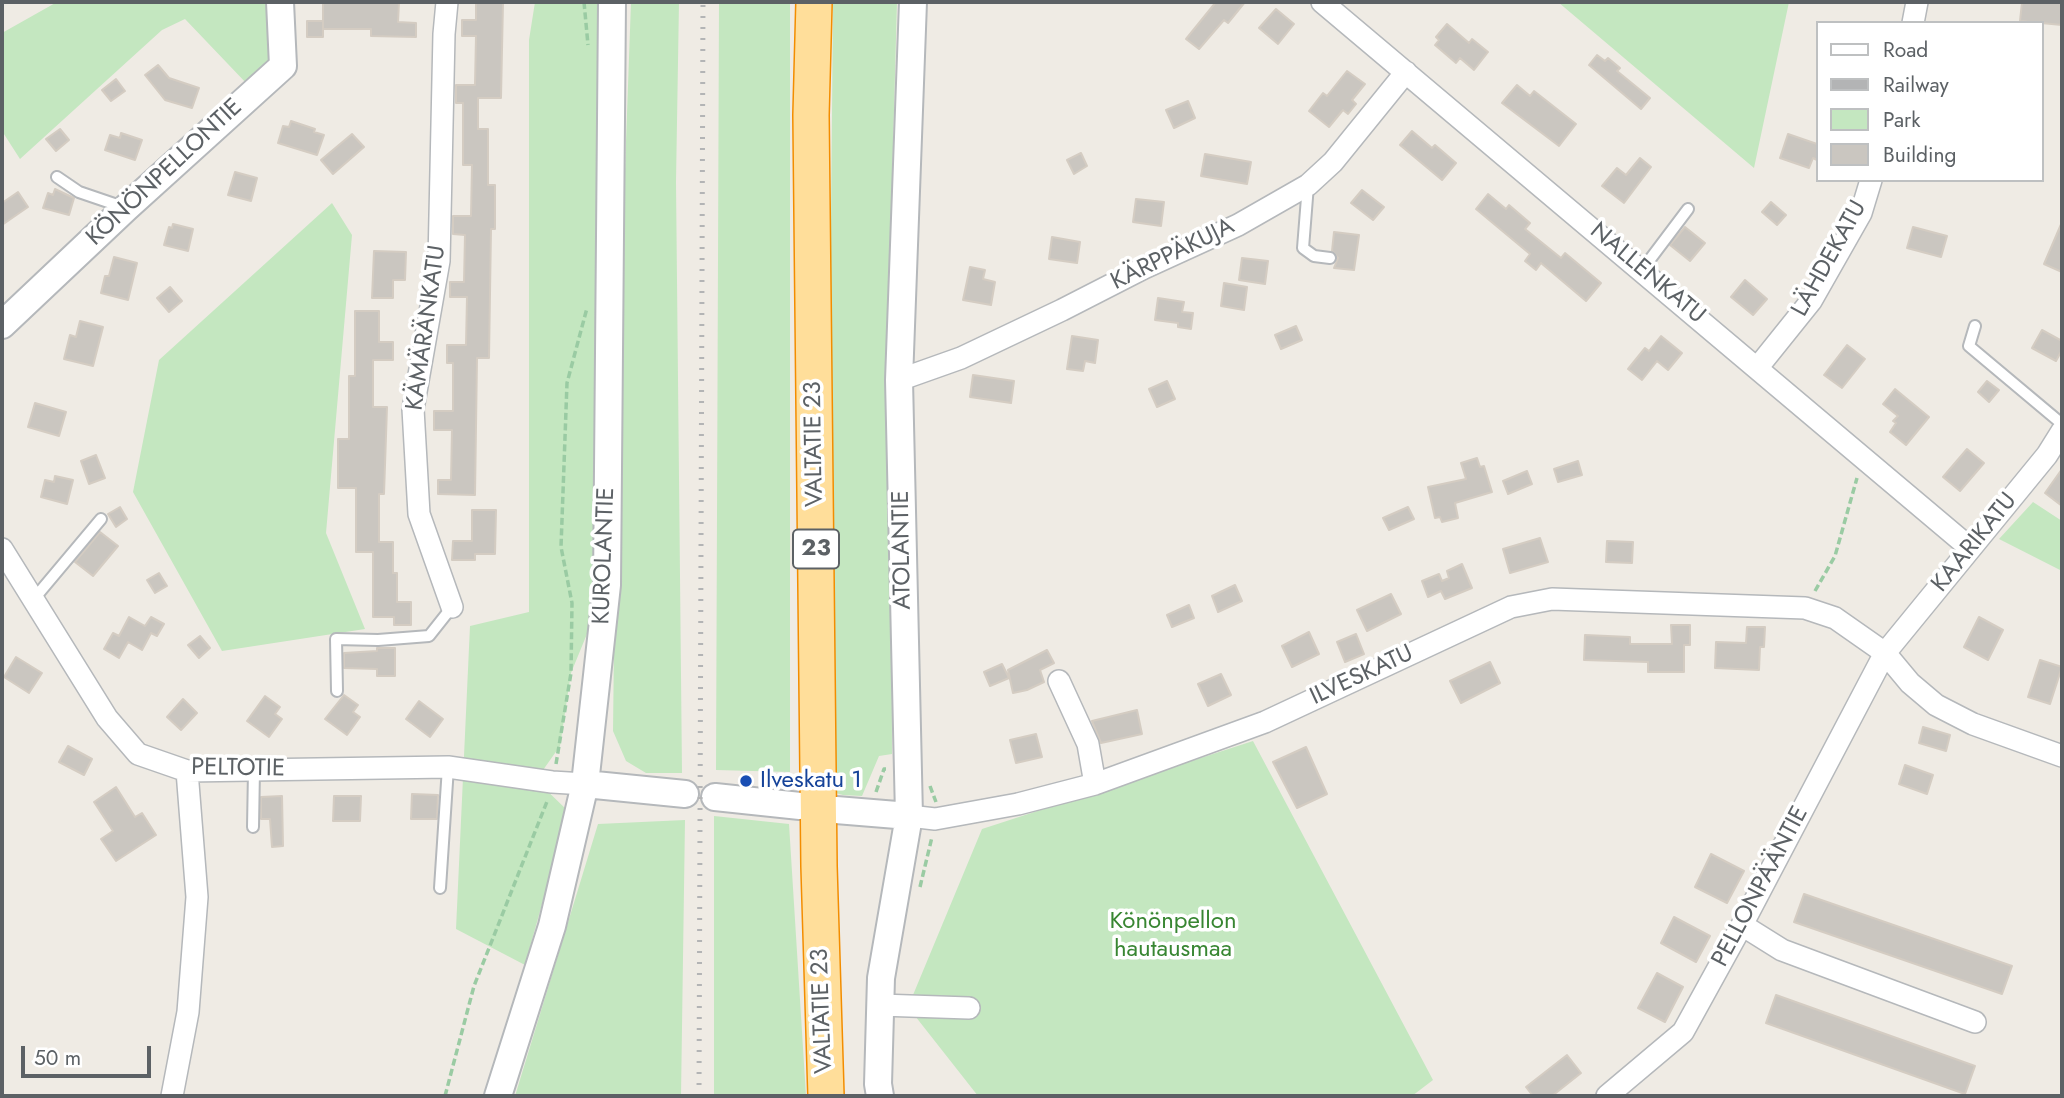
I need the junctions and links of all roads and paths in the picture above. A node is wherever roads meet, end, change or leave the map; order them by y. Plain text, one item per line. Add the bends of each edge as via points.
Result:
1 (280, 2) edge
2 (447, 2) edge
3 (584, 2) edge
4 (612, 2) edge
5 (805, 2) edge
6 (814, 2) edge
7 (914, 2) edge
8 (1322, 2) edge
9 (1916, 2) edge
10 (1913, 21) edge
11 (589, 48) dead end
12 (1406, 72) junction
13 (811, 115) junction
14 (57, 177) dead end
15 (1870, 182) edge
16 (1308, 185) junction
17 (126, 208) junction
18 (1688, 209) dead end
19 (1330, 258) dead end
20 (1642, 270) junction
21 (587, 307) dead end
22 (2, 325) edge
23 (1975, 326) dead end
24 (1758, 368) junction
25 (899, 380) junction
26 (2062, 424) edge
27 (2062, 431) edge
28 (1869, 462) junction
29 (101, 519) dead end
30 (1970, 548) junction
31 (2, 549) edge
32 (33, 600) junction
33 (452, 607) joint
34 (1805, 608) junction
35 (1885, 653) junction
36 (1059, 681) dead end
37 (337, 691) dead end
38 (2062, 756) edge
39 (448, 767) junction
40 (254, 770) junction
41 (187, 771) junction
42 (552, 782) junction
43 (585, 784) junction
44 (1095, 784) junction
45 (685, 794) dead end
46 (715, 797) dead end
47 (800, 806) dead end
48 (836, 810) dead end
49 (909, 816) junction
50 (253, 827) dead end
51 (440, 888) dead end
52 (1742, 925) junction
53 (880, 1005) junction
54 (969, 1008) dead end
55 (1975, 1022) dead end
56 (1614, 1094) edge
57 (173, 1096) edge
58 (445, 1096) edge
59 (498, 1096) edge
60 (826, 1096) edge
61 (880, 1096) edge

1 - 17 street, KÖNÖNPELLONTIE via 283,66
2 - 33 street, KÄMÄRÄNKATU via 439,261 413,408 419,514
3 - 11 path
4 - 43 street, KUROLANTIE via 607,585
5 - 13 highway
6 - 13 highway, VALTATIE 23 / 23
7 - 25 street, ATOLANTIE
8 - 12 street, NALLENKATU
9 - 10 street
12 - 16 street, KÄRPPÄKUJA via 1333,162
12 - 20 street, NALLENKATU
13 - 60 highway, VALTATIE 23 / 23 via 818,866
14 - 17 lane via 79,192
15 - 24 street, LÄHDEKATU via 1861,213 1811,302
16 - 19 lane via 1303,248 1314,256
16 - 25 street, KÄRPPÄKUJA via 1238,225 1062,310 961,358
17 - 22 street, KÖNÖNPELLONTIE
18 - 20 lane
20 - 24 street, NALLENKATU
21 - 42 path via 567,383 561,547 572,603 571,673
23 - 26 lane via 1969,346
24 - 28 street, NALLENKATU
25 - 49 street, ATOLANTIE
27 - 30 street, KAARIKATU
28 - 30 street, NALLENKATU
28 - 34 path via 1854,482 1835,556
29 - 32 lane
30 - 35 street, KAARIKATU
31 - 32 street, PELTOTIE
32 - 41 street, PELTOTIE via 107,718 138,754
33 - 37 lane via 429,636 337,639
34 - 35 street, ILVESKATU via 1836,618
34 - 44 street, ILVESKATU via 1552,599 1511,607 1265,722
35 - 38 street, ILVESKATU via 1936,705 1972,724
35 - 52 street, PELLONPÄÄNTIE
36 - 44 street via 1088,744
39 - 40 street, PELTOTIE
39 - 42 street, PELTOTIE
39 - 51 lane
40 - 41 street, PELTOTIE
40 - 50 lane
41 - 57 street via 197,897 188,1012
42 - 43 street, PELTOTIE
42 - 58 path via 546,809 474,986
43 - 45 street
43 - 59 street, KUROLANTIE via 552,926
44 - 49 street, ILVESKATU via 935,819
46 - 47 street
48 - 49 street, ILVESKATU
49 - 53 street, ATOLANTIE
52 - 55 street via 1782,950
52 - 56 street, PELLONPÄÄNTIE via 1683,1032
53 - 54 street
53 - 61 street, ATOLANTIE

